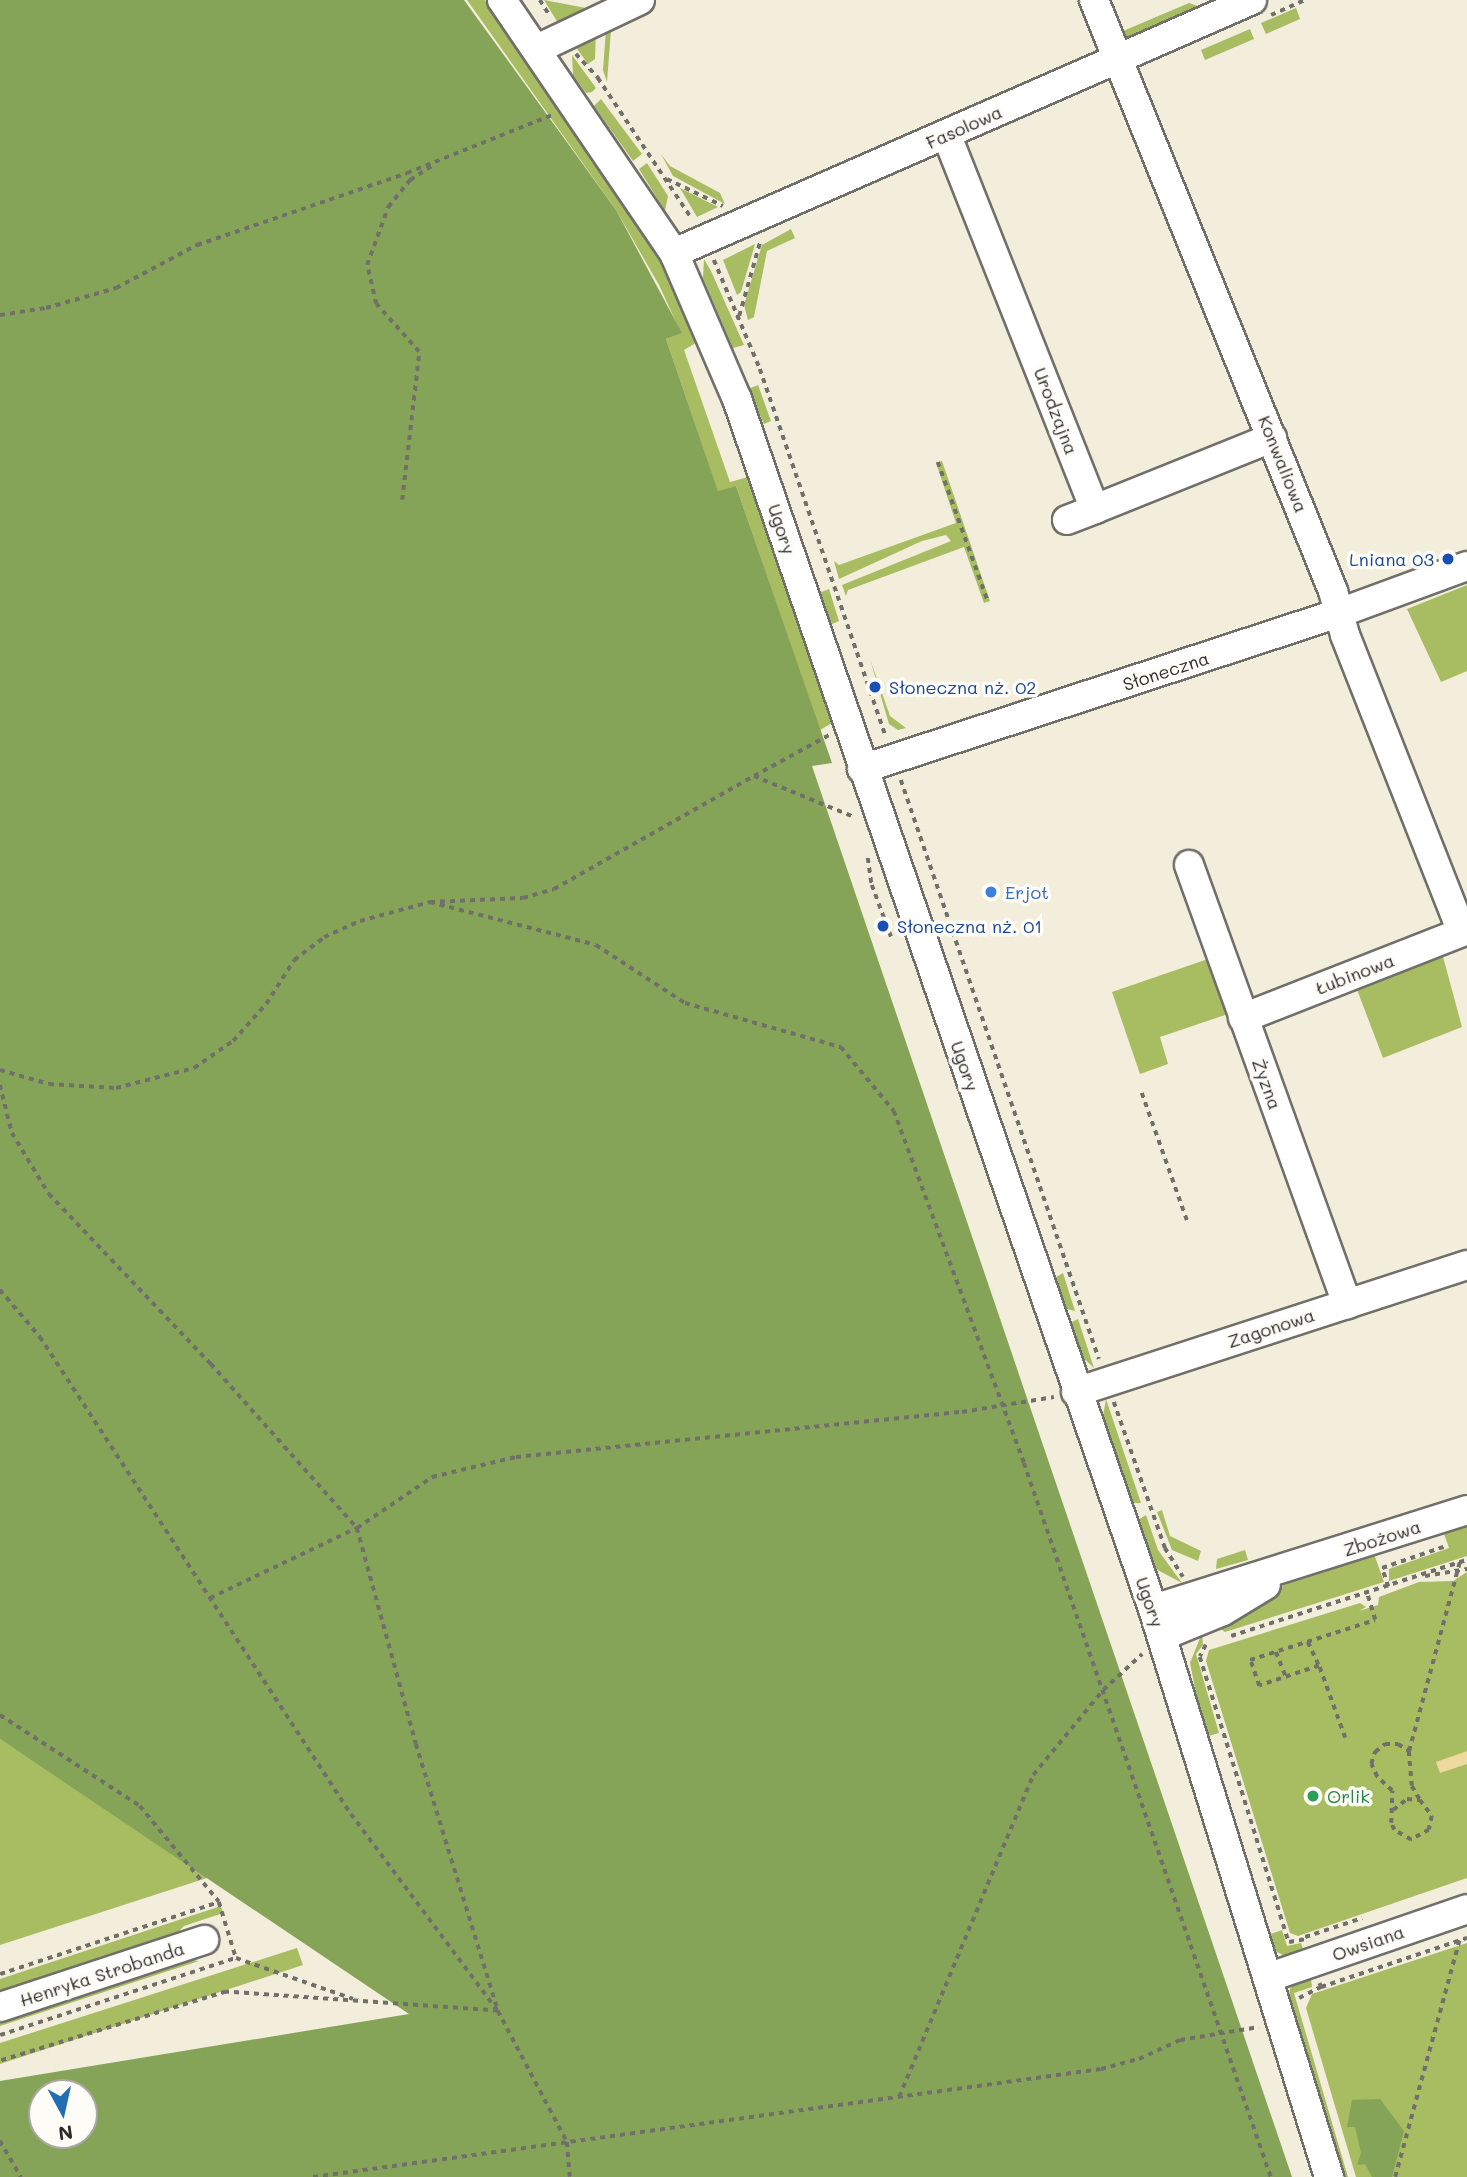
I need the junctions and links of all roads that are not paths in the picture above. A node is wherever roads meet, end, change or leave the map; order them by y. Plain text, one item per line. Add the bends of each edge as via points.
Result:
1 (502, 0) edge
2 (640, 0) edge
3 (1094, 0) edge
4 (1252, 0) edge
5 (537, 49) junction
6 (1119, 57) junction
7 (947, 136) junction
8 (674, 253) junction
9 (1272, 438) junction
10 (1095, 509) junction
11 (1068, 520) dead end
12 (1467, 566) edge
13 (1339, 613) junction
14 (862, 769) junction
15 (1189, 865) dead end
16 (1465, 931) edge
17 (1243, 1018) junction
18 (1467, 1265) edge
19 (1347, 1304) junction
20 (1076, 1392) junction
21 (1467, 1510) edge
22 (1153, 1609) junction
23 (1206, 1618) junction
24 (1162, 1636) junction
25 (1467, 1909) edge
26 (204, 1940) dead end
27 (1270, 1977) junction
28 (0, 2007) edge
29 (1329, 2177) edge

1 - 5 street, Ugory
2 - 5 street
3 - 6 street, Konwaliowa
4 - 6 street, Fasolowa
5 - 8 street, Ugory
6 - 7 street, Fasolowa
6 - 9 street, Konwaliowa
7 - 8 street, Fasolowa
7 - 10 street, Urodzajna
8 - 14 street, Ugory via 737,398
9 - 10 street
9 - 13 street, Konwaliowa
10 - 11 street
12 - 13 street, Słoneczna
13 - 14 street, Słoneczna
13 - 16 street, Konwaliowa
14 - 20 street, Ugory
15 - 17 street, Żyzna
16 - 17 street, Łubinowa
17 - 19 street, Żyzna
18 - 19 street, Zagonowa
19 - 20 street, Zagonowa
20 - 22 street, Ugory
21 - 23 street, Zbożowa via 1297,1566
22 - 23 street, Zbożowa
22 - 24 street, Ugory
23 - 24 street, Zbożowa
24 - 27 street, Ugory
25 - 27 street, Owsiana via 1317,1974
26 - 28 street, Henryka Strobanda
27 - 29 street, Ugory via 1293,2016

